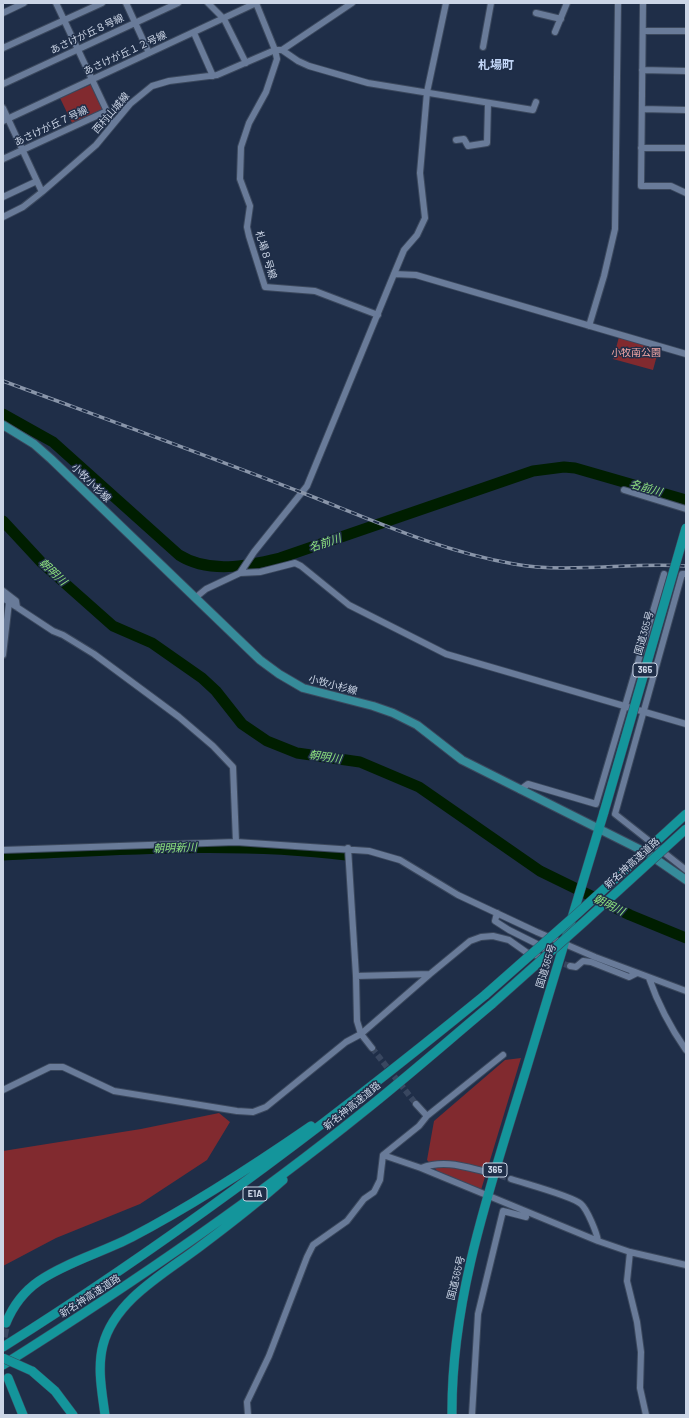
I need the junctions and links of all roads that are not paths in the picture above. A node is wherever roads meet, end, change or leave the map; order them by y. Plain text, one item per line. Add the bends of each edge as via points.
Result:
1 (24, 3) edge
2 (56, 3) edge
3 (102, 3) edge
4 (126, 3) edge
5 (178, 3) edge
6 (208, 3) edge
7 (256, 3) edge
8 (352, 3) edge
9 (446, 3) edge
10 (491, 3) edge
11 (568, 3) edge
12 (618, 3) edge
13 (643, 3) edge
14 (3, 13) edge
15 (536, 13) dead end
16 (224, 19) junction
17 (561, 19) junction
18 (64, 20) junction
19 (135, 23) junction
20 (643, 31) junction
21 (686, 31) edge
22 (555, 32) dead end
23 (194, 33) junction
24 (483, 47) dead end
25 (3, 48) edge
26 (78, 49) junction
27 (278, 50) junction
28 (149, 53) junction
29 (246, 63) junction
30 (642, 70) junction
31 (686, 71) edge
32 (213, 76) junction
33 (92, 79) junction
34 (3, 84) edge
35 (427, 92) junction
36 (536, 102) dead end
37 (488, 103) junction
38 (3, 108) edge
39 (642, 109) junction
40 (686, 110) edge
41 (107, 111) junction
42 (5, 119) edge
43 (113, 124) junction
44 (456, 140) dead end
45 (641, 148) junction
46 (686, 148) edge
47 (23, 150) junction
48 (3, 159) edge
49 (37, 181) junction
50 (42, 192) junction
51 (686, 193) edge
52 (3, 197) edge
53 (3, 217) edge
54 (394, 274) junction
55 (378, 315) junction
56 (589, 326) junction
57 (686, 354) edge
58 (3, 426) edge
59 (624, 490) dead end
60 (686, 509) edge
61 (686, 528) edge
62 (241, 572) junction
63 (664, 574) dead end
64 (686, 574) edge
65 (3, 591) edge
66 (3, 598) edge
67 (195, 598) junction
68 (9, 602) junction
69 (16, 607) junction
70 (3, 655) edge
71 (625, 707) junction
72 (643, 711) junction
73 (686, 724) edge
74 (520, 790) junction
75 (686, 814) edge
76 (599, 828) junction
77 (686, 829) edge
78 (236, 842) junction
79 (348, 848) junction
80 (3, 850) edge
81 (686, 870) edge
82 (686, 880) edge
83 (497, 913) junction
84 (565, 944) junction
85 (570, 966) tunnel mouth
86 (636, 973) junction
87 (430, 974) junction
88 (356, 976) junction
89 (649, 978) junction
90 (686, 992) edge
91 (360, 1034) junction
92 (424, 1045) junction
93 (372, 1048) tunnel mouth
94 (686, 1050) edge
95 (503, 1055) dead end
96 (3, 1090) edge
97 (416, 1104) tunnel mouth
98 (363, 1112) junction
99 (427, 1116) junction
100 (383, 1155) junction
101 (421, 1168) junction
102 (483, 1171) tunnel mouth
103 (511, 1179) tunnel mouth
104 (487, 1196) junction
105 (526, 1217) dead end
106 (598, 1241) junction
107 (630, 1252) junction
108 (686, 1265) edge
109 (6, 1323) dead end
110 (3, 1348) edge
111 (3, 1358) edge
112 (3, 1365) edge
113 (8, 1378) dead end
114 (23, 1415) edge
115 (73, 1415) edge
116 (105, 1415) edge
117 (248, 1415) edge
118 (452, 1415) edge
119 (472, 1415) edge
120 (646, 1415) edge

1 - 14 street
2 - 18 street
3 - 18 street
4 - 19 street
5 - 19 street, あさけが丘８号線
6 - 16 street
7 - 16 street, あさけが丘１２号線
7 - 27 street
8 - 27 street, 西村山城線
9 - 35 street
10 - 24 street
11 - 17 street
12 - 56 street via 615,229
13 - 20 street
15 - 17 street
16 - 23 street, あさけが丘１２号線
16 - 29 street
17 - 22 street
18 - 25 street
18 - 26 street
19 - 26 street, あさけが丘８号線
19 - 28 street
20 - 21 street
20 - 30 street
23 - 28 street, あさけが丘１２号線
23 - 32 street
26 - 33 street
26 - 34 street, あさけが丘８号線
27 - 29 street, 西村山城線
27 - 35 street via 309,66 368,83
27 - 55 street, 札場８号線 via 270,82 241,147 240,164 240,179 250,206 248,236 265,287 315,291
28 - 33 street, あさけが丘１２号線
29 - 32 street, 西村山城線
30 - 31 street
30 - 39 street
32 - 43 street, 西村山城線 via 168,81 152,86 130,104
33 - 41 street
33 - 42 street, あさけが丘１２号線
35 - 37 street
35 - 54 street via 420,173 426,218 417,235 404,250
36 - 37 street via 533,110
37 - 44 street via 487,143 468,146 464,139
38 - 42 street
39 - 40 street
39 - 45 street
41 - 43 street
41 - 47 street, あさけが丘７号線
42 - 47 street
43 - 50 street, 西村山城線 via 96,145
45 - 46 street
45 - 51 street via 640,186 671,186
47 - 48 street, あさけが丘７号線
47 - 49 street
49 - 50 street
49 - 52 street
50 - 53 street, 西村山城線 via 24,207
54 - 55 street
54 - 56 street via 416,275
55 - 62 street via 308,486 254,552
56 - 57 street
58 - 67 main road, 小牧小杉線 via 34,444 52,459
59 - 60 street
61 - 76 highway, 国道365号 / 365, bridge
62 - 67 street via 206,589
62 - 71 street via 260,572 295,563 349,605 446,654
63 - 71 street
64 - 72 street via 682,574
65 - 69 street via 16,601
66 - 68 street
67 - 74 main road, 小牧小杉線 via 278,674 304,688 393,713 417,726 462,760
68 - 69 street
68 - 70 street
69 - 78 street via 94,654 179,717 233,767
71 - 72 street
71 - 74 street via 596,804 528,784
72 - 73 street
72 - 81 street via 615,814
74 - 76 main road, 小牧小杉線
75 - 92 highway, 新名神高速道路 / E1A, bridge via 485,995
76 - 82 main road, 小牧小杉線 via 647,853
76 - 84 highway, 国道365号 / 365, bridge
77 - 98 highway, 新名神高速道路 / E1A, bridge via 492,1004
78 - 79 street
78 - 80 street
79 - 83 street via 400,860 458,895
79 - 88 street
83 - 84 street
83 - 87 street via 495,921 545,948 547,959 526,952 509,940 493,936 481,937 470,941
84 - 86 street
84 - 104 highway, 国道365号 / 365
85 - 86 street via 576,968 583,961 629,977
86 - 89 street
87 - 88 street
87 - 91 street
88 - 91 street via 357,1021
89 - 90 street
89 - 94 street via 669,1024
91 - 93 street
91 - 96 street via 346,1042 266,1107 252,1112 114,1091 57,1065
92 - 109 highway via 290,1140 205,1196 128,1239 51,1273 18,1299
92 - 110 highway, 新名神高速道路 / E1A via 277,1159 124,1268
95 - 99 street
97 - 99 street
98 - 112 highway, 新名神高速道路 / E1A via 133,1281
98 - 116 highway via 255,1204 144,1289 122,1311 108,1332 101,1357
99 - 100 street via 419,1126
100 - 101 street
100 - 117 street via 380,1180 374,1192 364,1199 347,1221 313,1245 307,1256 269,1356 248,1402
101 - 102 street via 447,1163
101 - 104 street
103 - 106 street via 582,1204 597,1233
104 - 106 street
104 - 118 highway, 国道365号 / 365 via 459,1310 452,1384
105 - 119 street via 503,1211 478,1314
106 - 107 street
107 - 108 street
107 - 120 street via 628,1281 638,1322 641,1352 640,1388
111 - 115 highway, bridge via 32,1371 55,1391
113 - 114 highway

